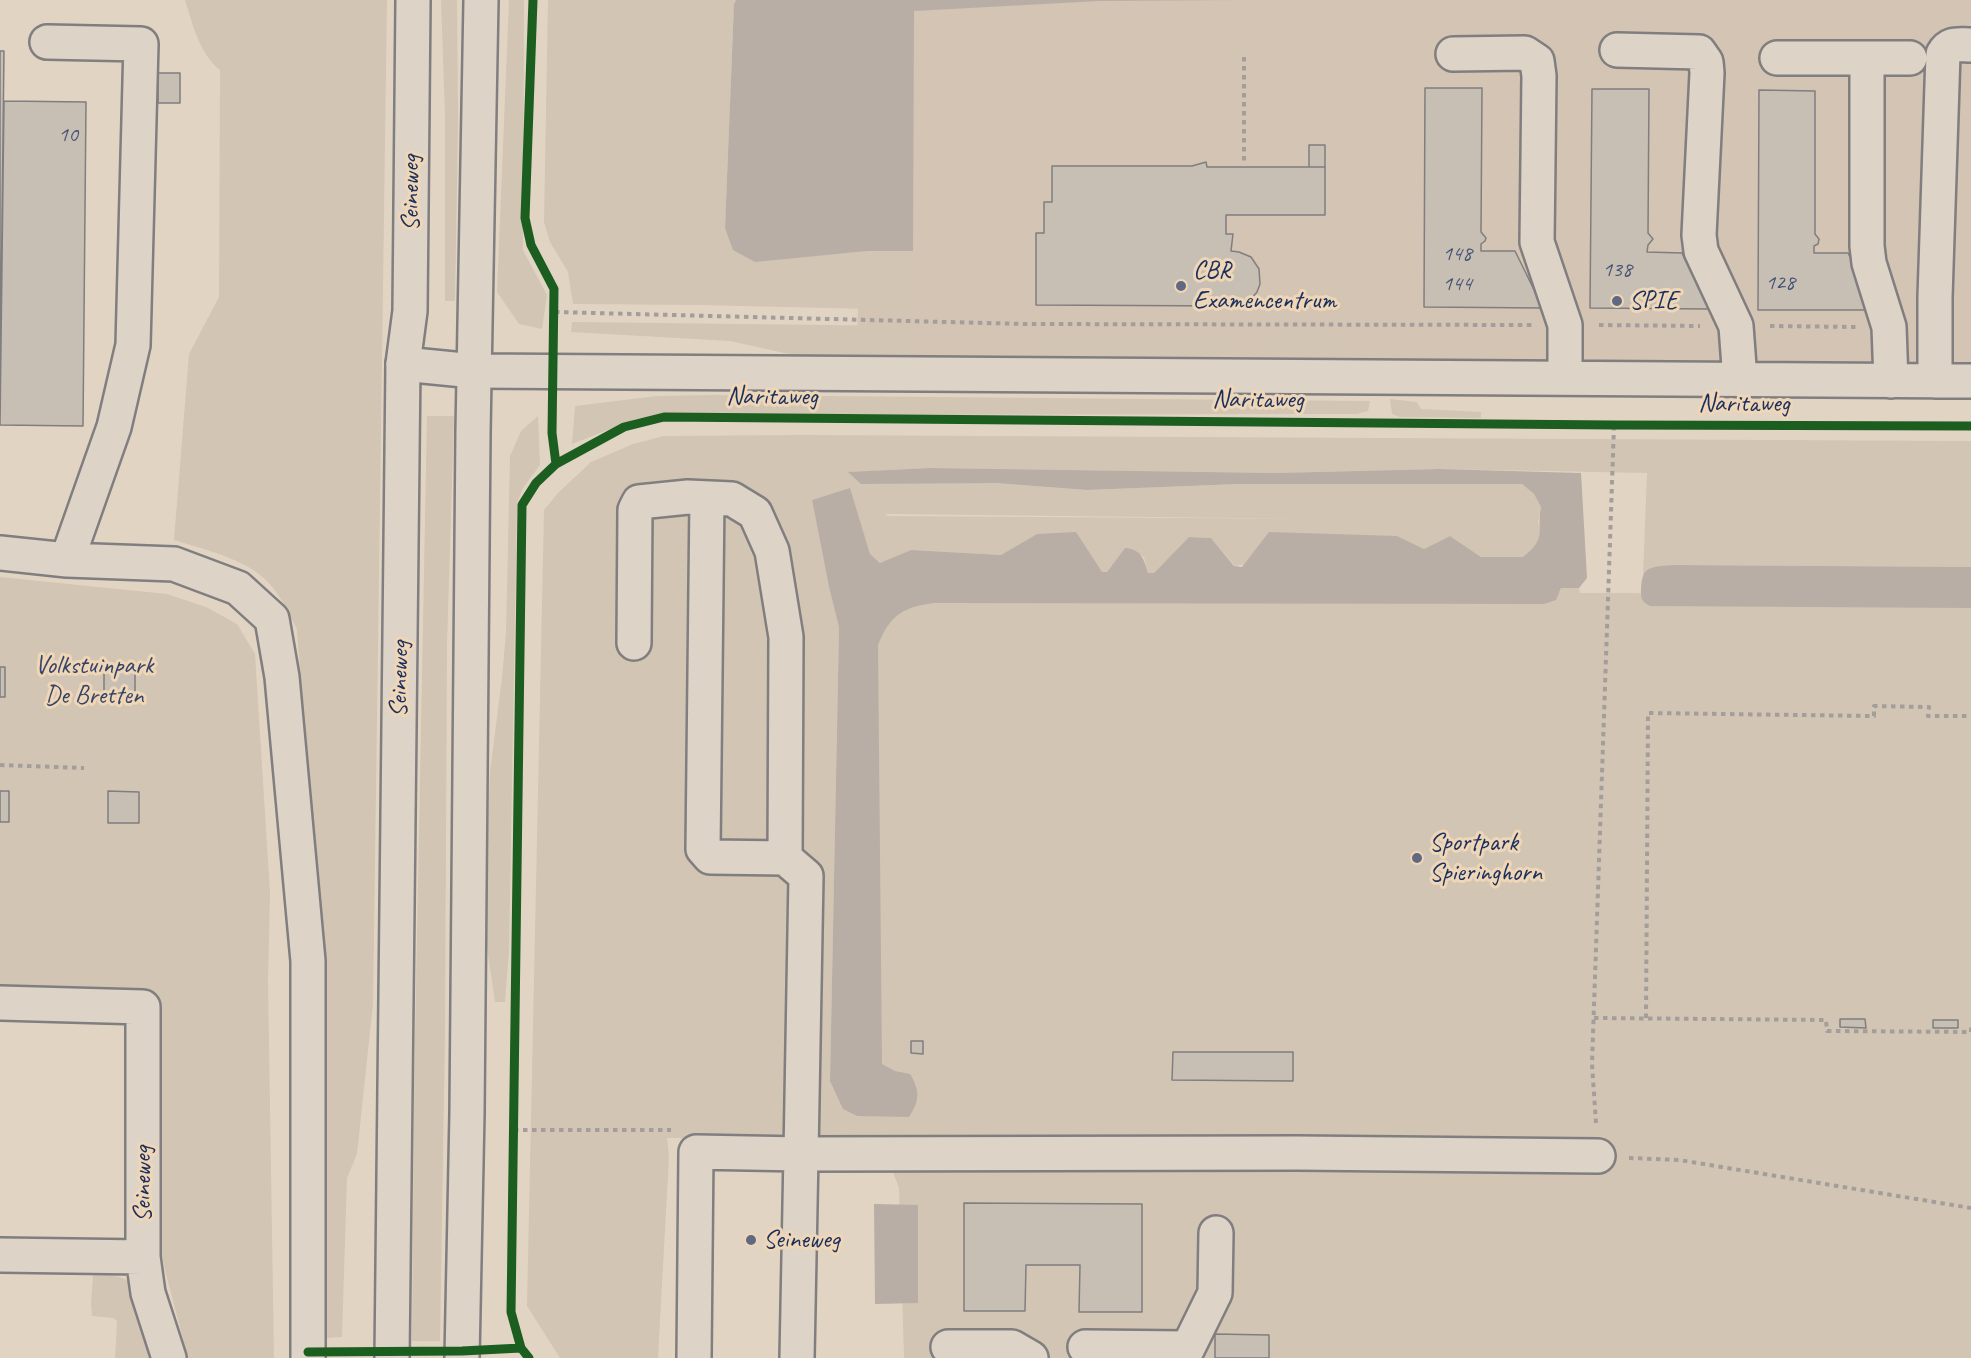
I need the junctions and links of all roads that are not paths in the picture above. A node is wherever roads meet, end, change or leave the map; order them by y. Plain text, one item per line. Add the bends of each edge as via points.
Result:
1 (413, 0) edge
2 (481, 0) edge
3 (47, 42) dead end
4 (1971, 45) edge
5 (1617, 50) dead end
6 (1453, 54) dead end
7 (1777, 58) dead end
8 (1867, 58) junction
9 (1910, 58) dead end
10 (403, 364) junction
11 (474, 371) junction
12 (1565, 378) junction
13 (1740, 380) junction
14 (1891, 381) junction
15 (1935, 381) junction
16 (1971, 381) edge
17 (707, 498) junction
18 (0, 553) edge
19 (67, 560) junction
20 (634, 643) dead end
21 (785, 858) junction
22 (0, 1003) edge
23 (801, 1154) junction
24 (1598, 1156) road end
25 (1216, 1233) dead end
26 (0, 1255) edge
27 (143, 1257) junction
28 (948, 1347) dead end
29 (1085, 1347) dead end
30 (1188, 1353) edge
31 (1019, 1354) edge
32 (308, 1355) edge
33 (169, 1358) edge
34 (392, 1358) edge
35 (462, 1358) edge
36 (694, 1358) edge
37 (797, 1358) edge

1 - 10 main road, Seineweg via 410,311
2 - 11 main road
3 - 19 main road via 141,44 133,345 114,427
4 - 15 main road via 1952,44 1943,54
5 - 13 main road via 1699,52 1706,62 1699,235 1701,251 1736,326
6 - 12 main road via 1525,53 1537,61 1537,242 1565,325
7 - 8 main road
8 - 9 main road
8 - 14 main road via 1867,246 1889,327
10 - 11 main road, Naritaweg
10 - 34 main road, Seineweg
11 - 12 main road, Naritaweg
11 - 35 main road
12 - 13 main road, Naritaweg
13 - 14 main road, Naritaweg
14 - 15 main road, Naritaweg
15 - 16 main road, Naritaweg
17 - 20 main road via 639,502 635,510
17 - 21 main road via 732,499 755,513 772,550 786,637
17 - 21 main road via 703,849 710,857
18 - 19 main road
19 - 32 main road via 174,564 238,588 272,619 280,665 308,961
21 - 23 main road via 806,876
22 - 27 main road, Seineweg via 143,1006
23 - 24 main road
23 - 36 main road via 696,1152
23 - 37 main road
25 - 30 main road via 1215,1293
26 - 27 main road
27 - 33 main road, Seineweg via 148,1293
28 - 31 main road
29 - 30 main road

